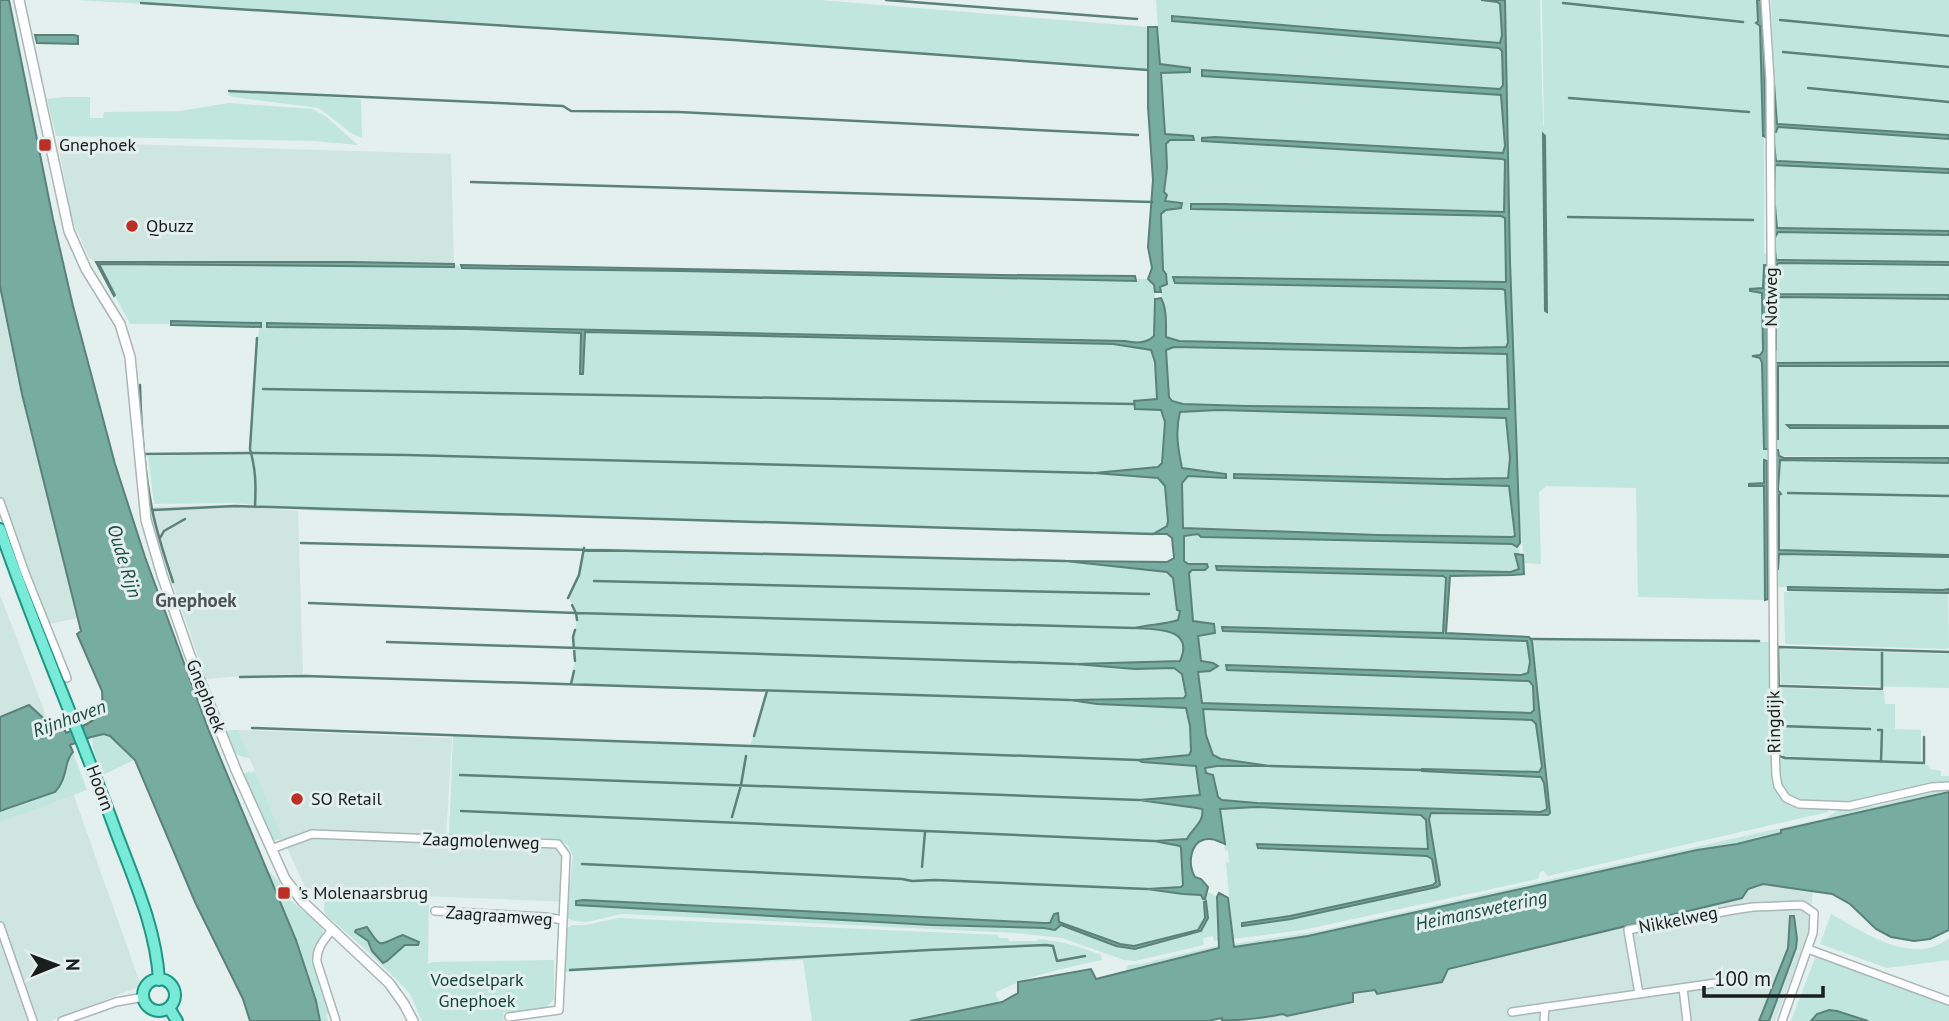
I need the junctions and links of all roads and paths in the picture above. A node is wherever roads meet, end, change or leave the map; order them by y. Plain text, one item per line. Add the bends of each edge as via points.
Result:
1 (19, 0) edge
2 (1765, 0) edge
3 (0, 502) edge
4 (0, 528) edge
5 (8, 542) junction
6 (1773, 594) joint
7 (30, 600) junction
8 (67, 678) dead end
9 (1949, 786) edge
10 (271, 849) junction
11 (435, 911) dead end
12 (563, 920) junction
13 (0, 926) edge
14 (332, 930) junction
15 (1808, 949) junction
16 (159, 980) junction
17 (1730, 981) dead end
18 (1683, 988) junction
19 (1639, 994) junction
20 (144, 997) junction
21 (1949, 1001) edge
22 (1545, 1007) junction
23 (169, 1008) junction
24 (1513, 1012) dead end
25 (514, 1018) edge
26 (33, 1021) edge
27 (62, 1021) edge
28 (177, 1021) edge
29 (336, 1021) edge
30 (412, 1021) edge
31 (1544, 1021) edge
32 (1687, 1021) edge
33 (1782, 1021) edge

1 - 10 street, Gnephoek via 69,231 120,324 130,356 146,520 162,575 216,723
2 - 6 street, Notweg via 1770,80
3 - 5 street, Hoorn
4 - 5 main road, Hoorn
5 - 7 main road, Hoorn
6 - 9 street, Ringdijk via 1776,775 1786,798 1833,807
7 - 8 street, Hoorn
7 - 16 main road, Hoorn via 122,846 154,941
10 - 12 street, Zaagmolenweg via 312,834 558,844 566,855
10 - 14 street, Gnephoek via 298,897
11 - 12 street, Zaagraamweg
12 - 25 street, Zaagmolenweg via 559,1010
13 - 26 street
14 - 29 street via 316,955
14 - 30 street, Gnephoek via 389,983
15 - 19 street, Nikkelweg via 1814,913 1802,905 1733,909 1628,930
15 - 21 street
15 - 33 street
16 - 20 main road via 147,985
16 - 23 main road via 174,989
17 - 18 street
18 - 19 street
18 - 32 street
19 - 22 street
20 - 23 main road via 153,1010
20 - 27 street
22 - 24 street
22 - 31 street
23 - 28 main road

